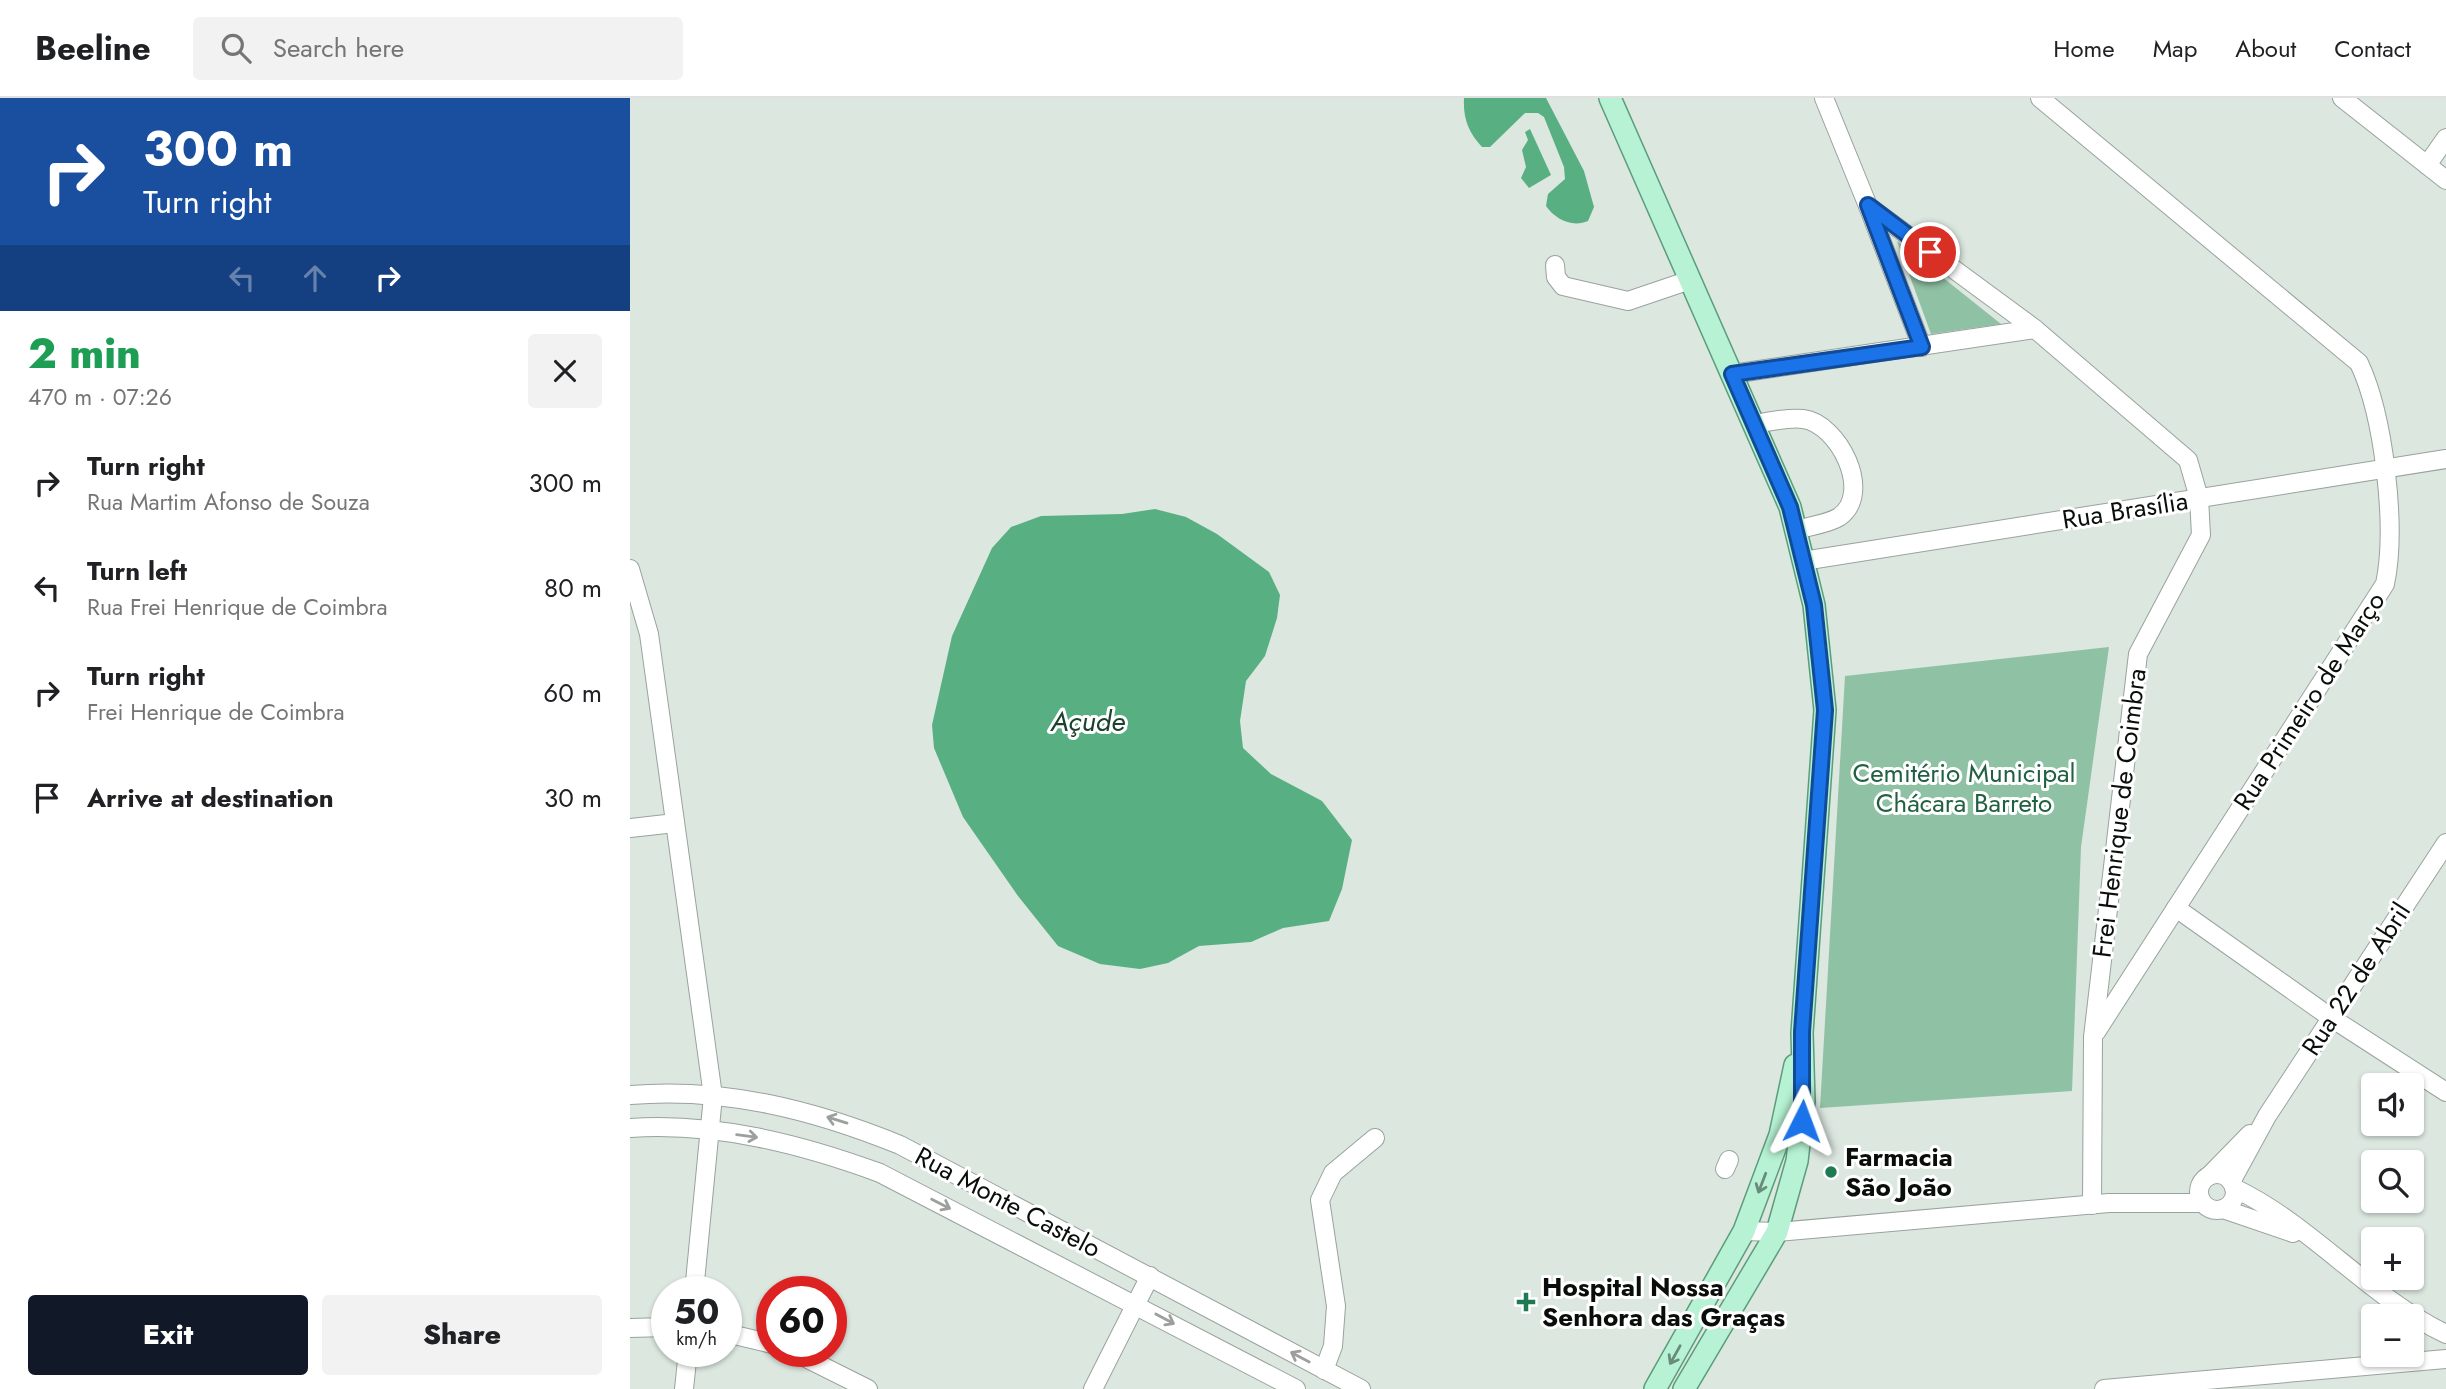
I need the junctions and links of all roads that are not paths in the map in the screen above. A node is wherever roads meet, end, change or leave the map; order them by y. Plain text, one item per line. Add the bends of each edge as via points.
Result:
1 (1610, 98) edge
2 (1824, 98) edge
3 (2040, 98) edge
4 (2342, 98) edge
5 (2446, 138) edge
6 (2427, 165) junction
7 (2446, 180) edge
8 (1868, 205) junction
9 (1555, 265) dead end
10 (1690, 280) junction
11 (2035, 329) junction
12 (1922, 347) junction
13 (1732, 374) junction
14 (1754, 424) junction
15 (2446, 459) edge
16 (2385, 468) junction
17 (2199, 498) junction
18 (1797, 530) junction
19 (1803, 561) junction
20 (630, 569) edge
21 (675, 822) junction
22 (630, 828) edge
23 (2446, 843) edge
24 (2176, 908) junction
25 (2330, 1017) junction
26 (1802, 1032) junction
27 (2093, 1037) junction
28 (2446, 1092) edge
29 (630, 1095) edge
30 (713, 1096) junction
31 (2267, 1116) junction
32 (630, 1128) edge
33 (710, 1132) junction
34 (1375, 1138) dead end
35 (2233, 1185) junction
36 (2204, 1190) junction
37 (2100, 1204) junction
38 (2223, 1209) junction
39 (1744, 1231) junction
40 (1777, 1232) junction
41 (2316, 1240) junction
42 (696, 1276) edge
43 (1150, 1276) junction
44 (1137, 1304) junction
45 (630, 1328) edge
46 (651, 1328) edge
47 (2446, 1334) edge
48 (2446, 1359) edge
49 (686, 1367) edge
50 (824, 1367) edge
51 (1324, 1370) junction
52 (684, 1389) edge
53 (868, 1389) edge
54 (1093, 1389) edge
55 (1296, 1389) edge
56 (1361, 1389) edge
57 (1655, 1389) edge
58 (1684, 1389) edge
59 (2104, 1389) edge

1 - 10 main road
2 - 8 street
3 - 16 street, Rua Primeiro de Março via 2358,363 2368,383
4 - 6 street
5 - 6 street
6 - 7 street
8 - 11 street, Frei Henrique de Coimbra
8 - 12 street
9 - 10 street via 1563,286 1628,300
10 - 13 main road
11 - 12 street
11 - 17 street, Frei Henrique de Coimbra via 2188,460
12 - 13 street
13 - 14 main road
14 - 18 main road
14 - 18 street via 1802,418 1819,424 1836,439 1854,478 1849,503 1839,517
15 - 16 street, Rua Brasília
16 - 17 street, Rua Brasília
16 - 24 street, Rua Primeiro de Março via 2389,562 2385,584
17 - 19 street, Rua Brasília
17 - 27 street, Frei Henrique de Coimbra via 2200,536 2138,654
18 - 19 main road
19 - 26 main road via 1814,605 1825,710
20 - 21 street via 649,634
21 - 22 street
21 - 30 street
23 - 25 street, Rua 22 de Abril
24 - 25 street
24 - 27 street, Rua Primeiro de Março
25 - 28 street
25 - 31 street, Rua 22 de Abril
26 -> 39 main road via 1780,1135
26 - 40 main road via 1804,1101 1797,1161
27 - 37 street, Frei Henrique de Coimbra
29 - 30 street, Rua Monte Castelo
30 - 33 street
43 -> 30 street, Rua Monte Castelo via 900,1145 840,1121 777,1105
31 - 35 street, Rua 22 de Abril
31 - 36 street, Rua 22 de Abril
32 - 33 street, Rua Monte Castelo
33 - 42 street
33 -> 44 street, Rua Monte Castelo via 822,1152 880,1173
34 - 51 street via 1334,1173 1320,1200 1336,1306 1333,1346
35 - 36 street via 2221,1175
35 - 38 street via 2231,1203
35 - 41 street
36 - 37 street
36 - 38 street via 2212,1210
37 - 40 street
38 - 41 street
39 - 40 street
39 -> 57 main road
40 - 58 main road
41 - 47 street via 2419,1321
43 - 44 street
51 -> 43 street, Rua Monte Castelo
44 - 54 street
44 -> 55 street, Rua Monte Castelo
45 - 46 street
48 - 59 street
49 - 52 street
50 - 53 street
51 - 56 street, Rua Monte Castelo

